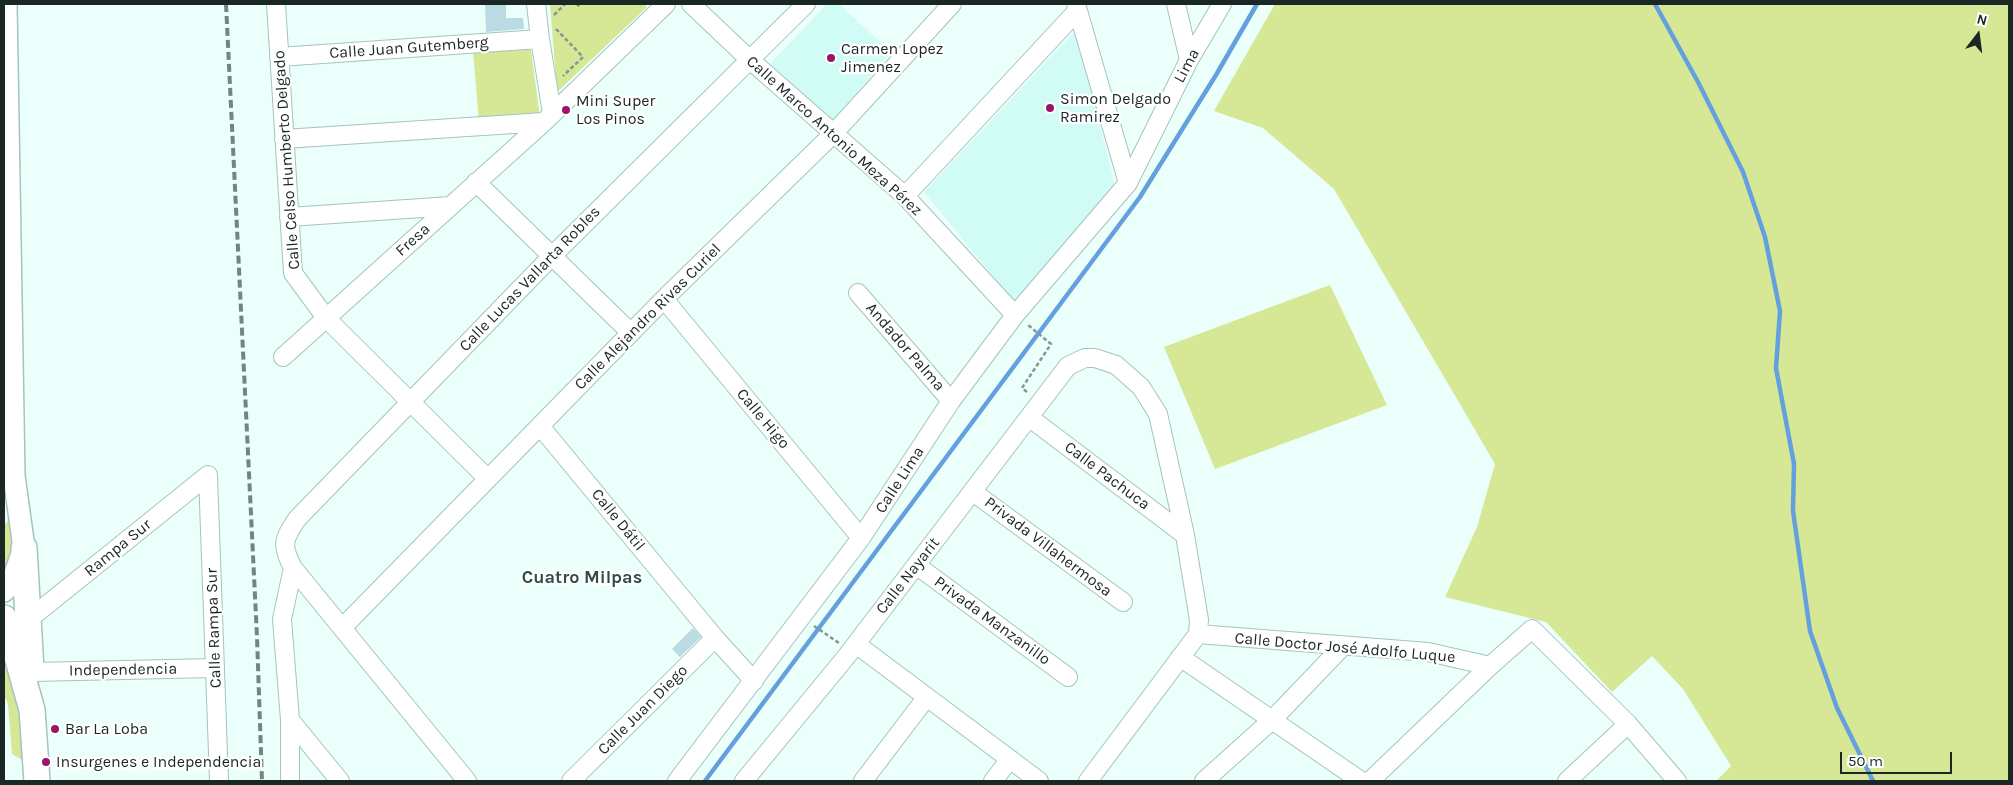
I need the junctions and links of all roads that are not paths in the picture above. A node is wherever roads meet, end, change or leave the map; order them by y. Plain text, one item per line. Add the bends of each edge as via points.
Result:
1 (6, 4) edge
2 (276, 4) edge
3 (536, 4) edge
4 (691, 4) edge
5 (806, 4) edge
6 (952, 4) edge
7 (1176, 4) edge
8 (1222, 4) edge
9 (659, 6) edge
10 (1077, 7) edge
11 (5, 27) edge
12 (540, 39) junction
13 (279, 57) junction
14 (748, 59) junction
15 (1189, 60) junction
16 (548, 118) junction
17 (833, 134) junction
18 (284, 139) junction
19 (476, 182) junction
20 (1128, 183) junction
21 (905, 196) junction
22 (451, 206) junction
23 (289, 217) junction
24 (551, 257) junction
25 (858, 293) dead end
26 (664, 299) junction
27 (1015, 315) junction
28 (326, 318) junction
29 (631, 333) junction
30 (283, 357) dead end
31 (951, 401) junction
32 (410, 402) junction
33 (1030, 418) junction
34 (540, 426) junction
35 (208, 475) joint
36 (14, 476) junction
37 (488, 479) junction
38 (974, 492) junction
39 (4, 503) edge
40 (1185, 535) junction
41 (862, 538) junction
42 (24, 548) junction
43 (916, 565) junction
44 (293, 568) junction
45 (4, 591) edge
46 (1123, 602) dead end
47 (16, 619) edge
48 (342, 628) junction
49 (1198, 634) junction
50 (715, 638) junction
51 (853, 647) junction
52 (1342, 647) junction
53 (1180, 657) junction
54 (1490, 666) junction
55 (215, 668) junction
56 (32, 672) junction
57 (1068, 677) dead end
58 (754, 681) junction
59 (926, 698) junction
60 (32, 710) junction
61 (290, 720) junction
62 (1272, 720) junction
63 (1628, 724) junction
64 (1010, 759) junction
65 (37, 781) edge
66 (219, 781) edge
67 (290, 781) edge
68 (340, 781) edge
69 (467, 781) edge
70 (571, 781) edge
71 (677, 781) edge
72 (744, 781) edge
73 (864, 781) edge
74 (993, 781) edge
75 (1039, 781) edge
76 (1088, 781) edge
77 (1204, 781) edge
78 (1361, 781) edge
79 (1370, 781) edge
80 (1567, 781) edge
81 (1677, 781) edge

1 - 11 main road
2 - 13 street, Calle Celso Humberto Delgado
3 - 12 street
4 - 14 street, Calle Marco Antonio Meza Pérez
5 - 14 street, Calle Lucas Vallarta Robles
6 - 17 street, Calle Alejandro Rivas Curiel
7 - 15 street
8 - 15 street, Lima
9 - 16 street, Fresa
10 - 20 street
10 - 21 street
11 - 36 main road
12 - 13 street, Calle Juan Gutemberg
12 - 16 street
13 - 18 street, Calle Celso Humberto Delgado
14 - 17 street, Calle Marco Antonio Meza Pérez
14 - 24 street, Calle Lucas Vallarta Robles
15 - 20 street, Lima
16 - 18 street
16 - 19 street, Fresa
17 - 21 street, Calle Marco Antonio Meza Pérez
17 - 26 street, Calle Alejandro Rivas Curiel
18 - 23 street, Calle Celso Humberto Delgado
19 - 22 street, Fresa
19 - 24 street
20 - 27 street, Calle Lima
21 - 27 street, Calle Marco Antonio Meza Pérez
22 - 23 street
22 - 28 street, Fresa
23 - 28 street, Calle Celso Humberto Delgado via 293,272
24 - 29 street
24 - 32 street, Calle Lucas Vallarta Robles
25 - 31 street, Andador Palma
26 - 29 street, Calle Alejandro Rivas Curiel
26 - 41 street, Calle Higo
27 - 31 street, Calle Lima
28 - 30 street, Fresa
28 - 32 street, Calle Celso Humberto Delgado
29 - 34 street, Calle Alejandro Rivas Curiel
31 - 41 street, Calle Lima
32 - 37 street, Calle Celso Humberto Delgado
32 - 44 street, Calle Lucas Vallarta Robles via 297,519 288,534 284,551
33 - 38 street, Calle Nayarit
33 - 40 street, Calle Pachuca
33 - 40 street, Calle Nayarit via 1068,366 1085,358 1116,364 1141,387 1158,414
34 - 37 street, Calle Alejandro Rivas Curiel
34 - 50 street, Calle Dátil
35 - 47 street, Rampa Sur
35 - 55 street, Calle Rampa Sur
36 - 39 main road
36 - 42 main road
37 - 48 street, Calle Alejandro Rivas Curiel
38 - 43 street, Calle Nayarit
38 - 46 street, Privada Villahermosa
40 - 49 street via 1199,620
41 - 58 street, Calle Lima
42 - 45 main road via 12,582
42 - 47 highway
43 - 51 street, Calle Nayarit
43 - 57 street, Privada Manzanillo
44 - 48 street
44 - 61 street via 282,619
47 - 56 highway
47 - 60 highway via 18,660
48 - 69 street
49 - 52 street, Calle Doctor José Adolfo Luque
49 - 53 street
50 - 58 street, Calle Dátil
50 - 70 street, Calle Juan Diego
51 - 59 street
51 - 72 street, Calle Nayarit
52 - 54 street, Calle Doctor José Adolfo Luque via 1428,652
52 - 62 street
53 - 62 street
53 - 76 street
54 - 63 street via 1532,628
54 - 79 street
55 - 56 street, Independencia
55 - 66 street, Calle Rampa Sur
56 - 60 highway
58 - 71 street, Calle Lima
59 - 64 street
59 - 73 street
60 - 65 highway
61 - 67 street
61 - 68 street
62 - 77 street
62 - 78 street
63 - 80 street
63 - 81 street
64 - 74 street
64 - 75 street

